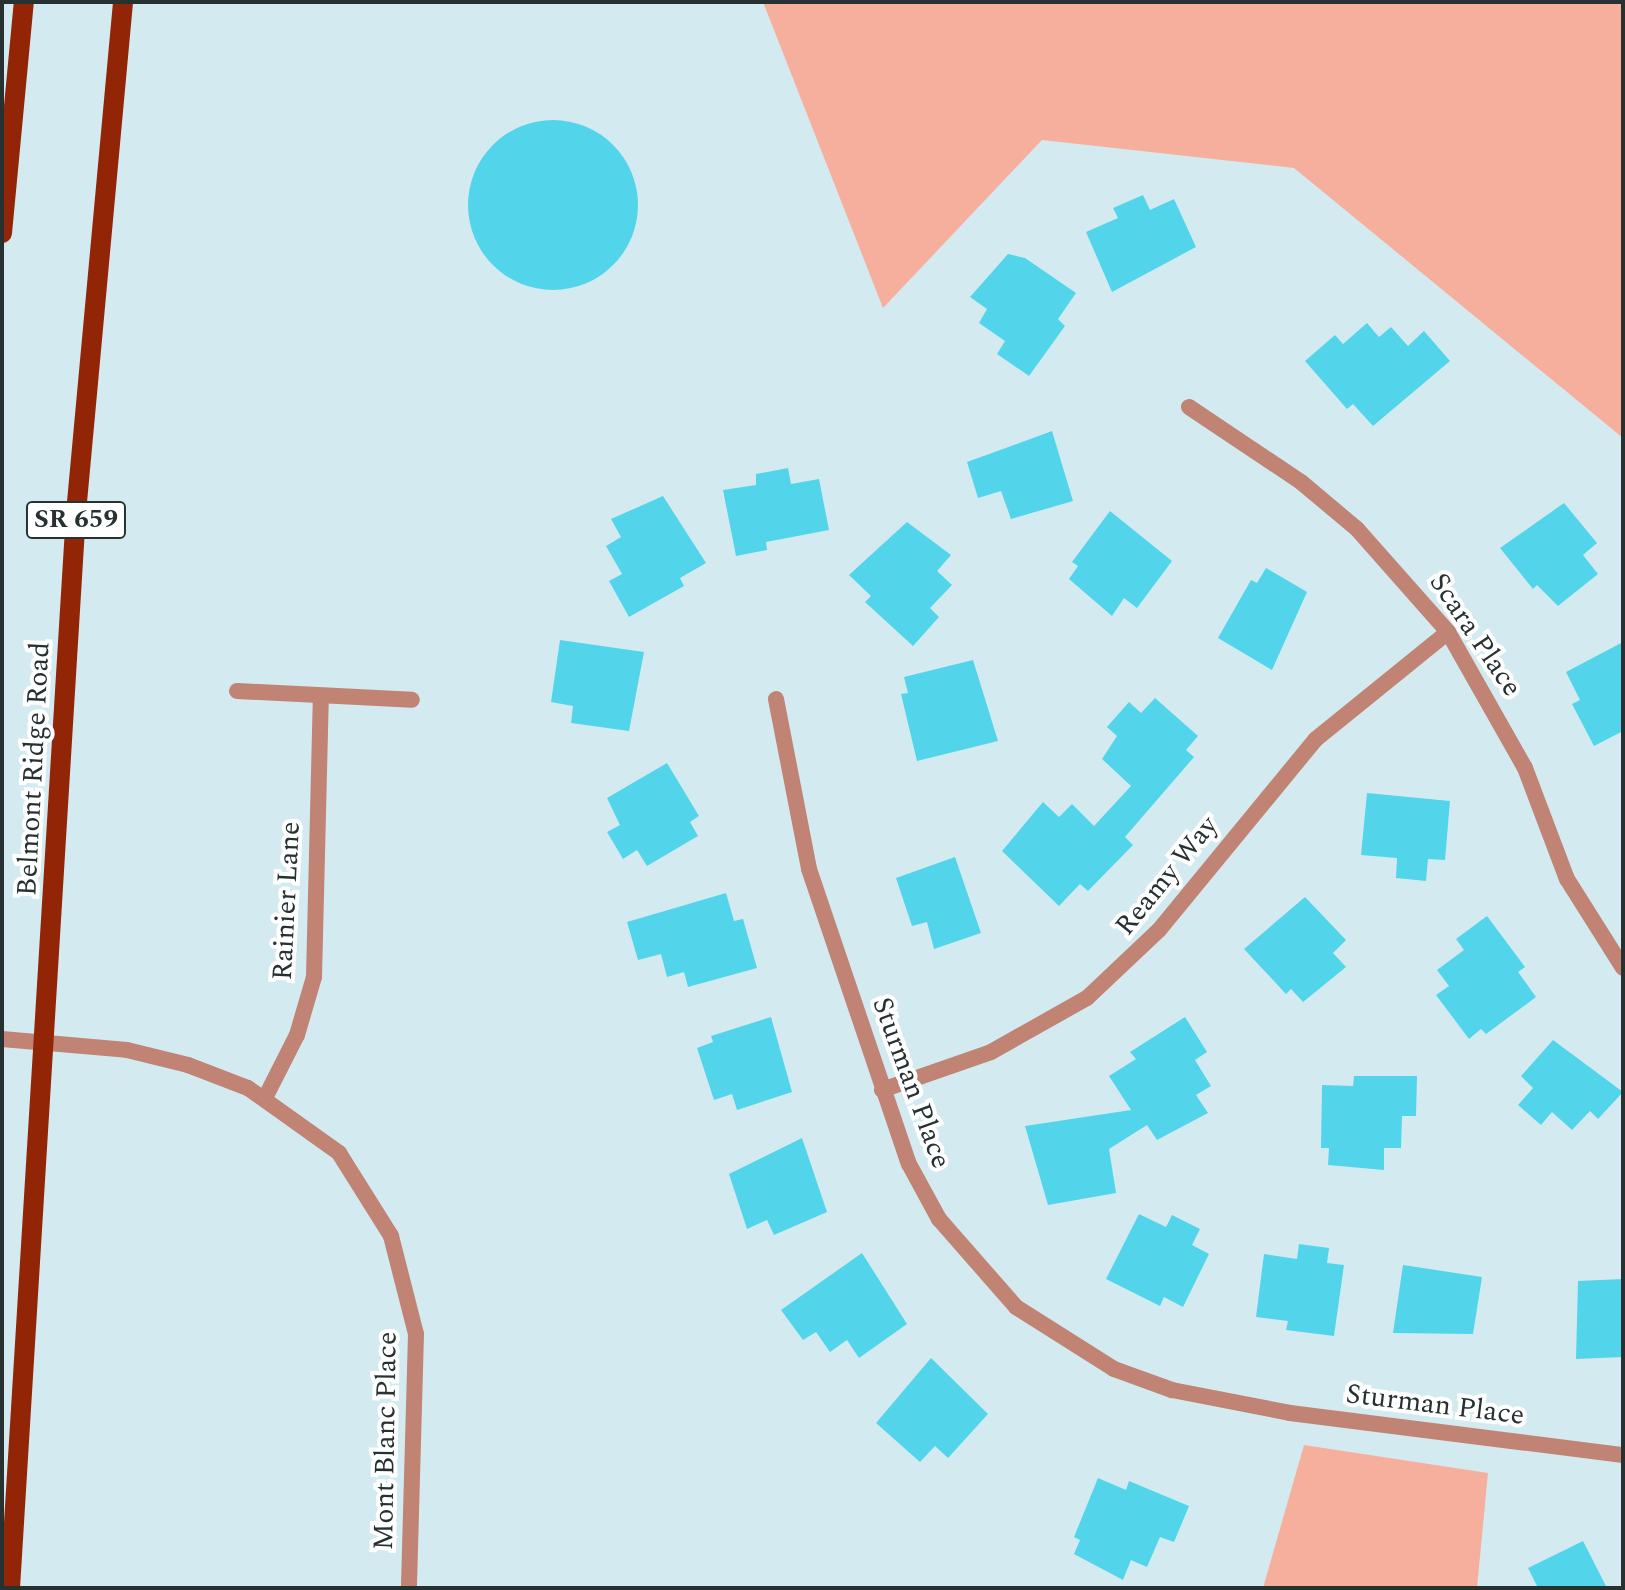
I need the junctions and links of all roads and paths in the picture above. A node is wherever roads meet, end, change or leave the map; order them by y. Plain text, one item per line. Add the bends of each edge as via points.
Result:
1 (24, 2) edge
2 (123, 2) edge
3 (2, 233) edge
4 (1189, 407) dead end
5 (1448, 632) junction
6 (237, 691) dead end
7 (321, 696) junction
8 (776, 699) dead end
9 (412, 700) dead end
10 (1623, 968) edge
11 (2, 1039) edge
12 (47, 1040) junction
13 (882, 1090) junction
14 (265, 1098) junction
15 (1623, 1455) edge
16 (10, 1588) edge
17 (409, 1588) edge

1 - 3 main road
2 - 12 main road, Belmont Ridge Road / SR 659 via 76,513
4 - 5 street, Scara Place via 1301,482 1357,529
5 - 10 street, Scara Place via 1525,768 1567,879
5 - 13 street, Reamy Way via 1316,739 1149,942 1087,998 991,1052
6 - 7 street
7 - 9 street
7 - 14 street, Rainier Lane via 314,977 297,1035
8 - 13 street, Sturman Place via 809,869
11 - 12 street, Mont Blanc Place
12 - 14 street, Mont Blanc Place via 188,1065
12 - 16 main road, Belmont Ridge Road / SR 659
13 - 15 street, Sturman Place via 909,1164 939,1219 976,1268 1059,1339 1114,1369 1172,1390 1290,1413
14 - 17 street, Mont Blanc Place via 339,1153 391,1236 407,1286 418,1377

